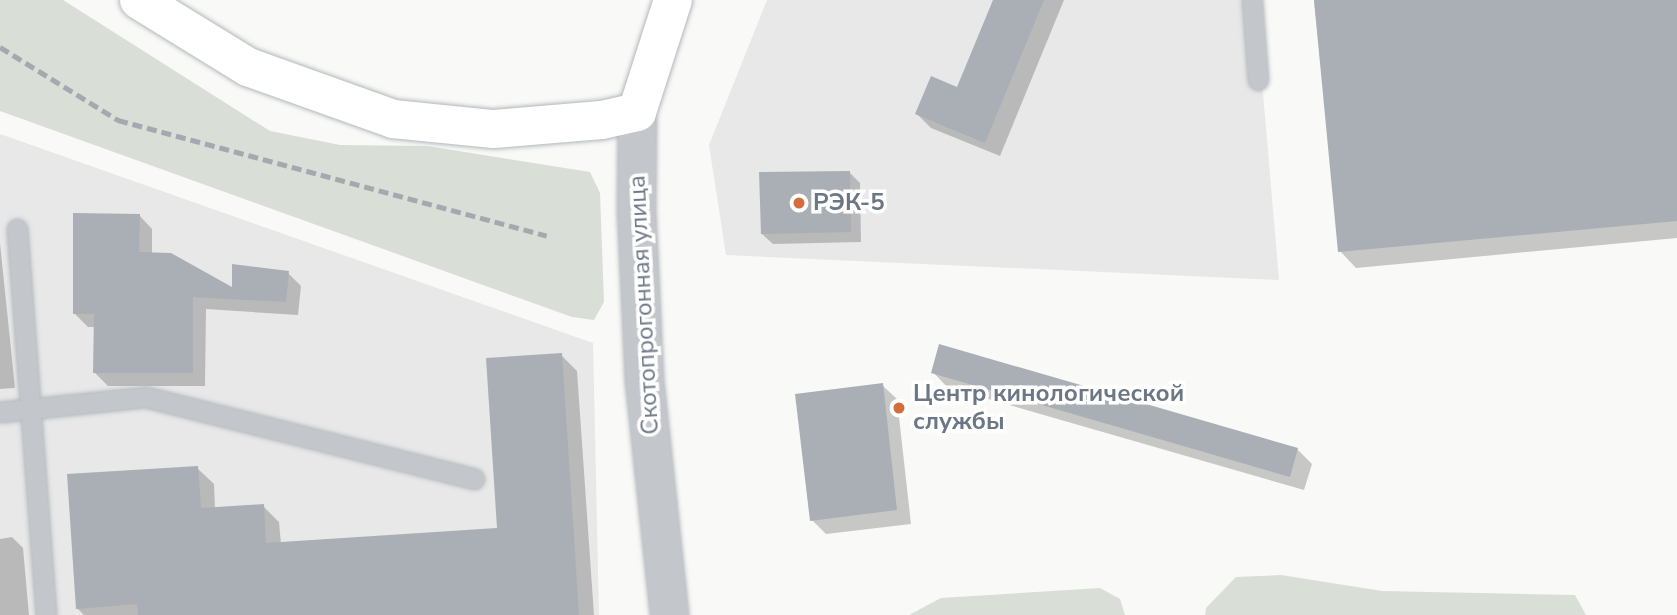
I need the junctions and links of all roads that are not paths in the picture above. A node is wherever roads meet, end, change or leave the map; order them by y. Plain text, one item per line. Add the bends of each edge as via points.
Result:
1 (139, 0) edge
2 (673, 0) edge
3 (1252, 0) edge
4 (1258, 80) dead end
5 (637, 112) junction
6 (17, 229) dead end
7 (30, 409) junction
8 (0, 412) edge
9 (474, 479) dead end
10 (46, 615) edge
11 (669, 615) edge

1 - 5 street via 248,67 393,119 494,129 602,120
2 - 5 street, Скотопрогонная улица
3 - 4 lane
5 - 11 street, Скотопрогонная улица via 636,210 644,380
6 - 7 lane
7 - 8 lane
7 - 9 lane via 145,397
7 - 10 lane

